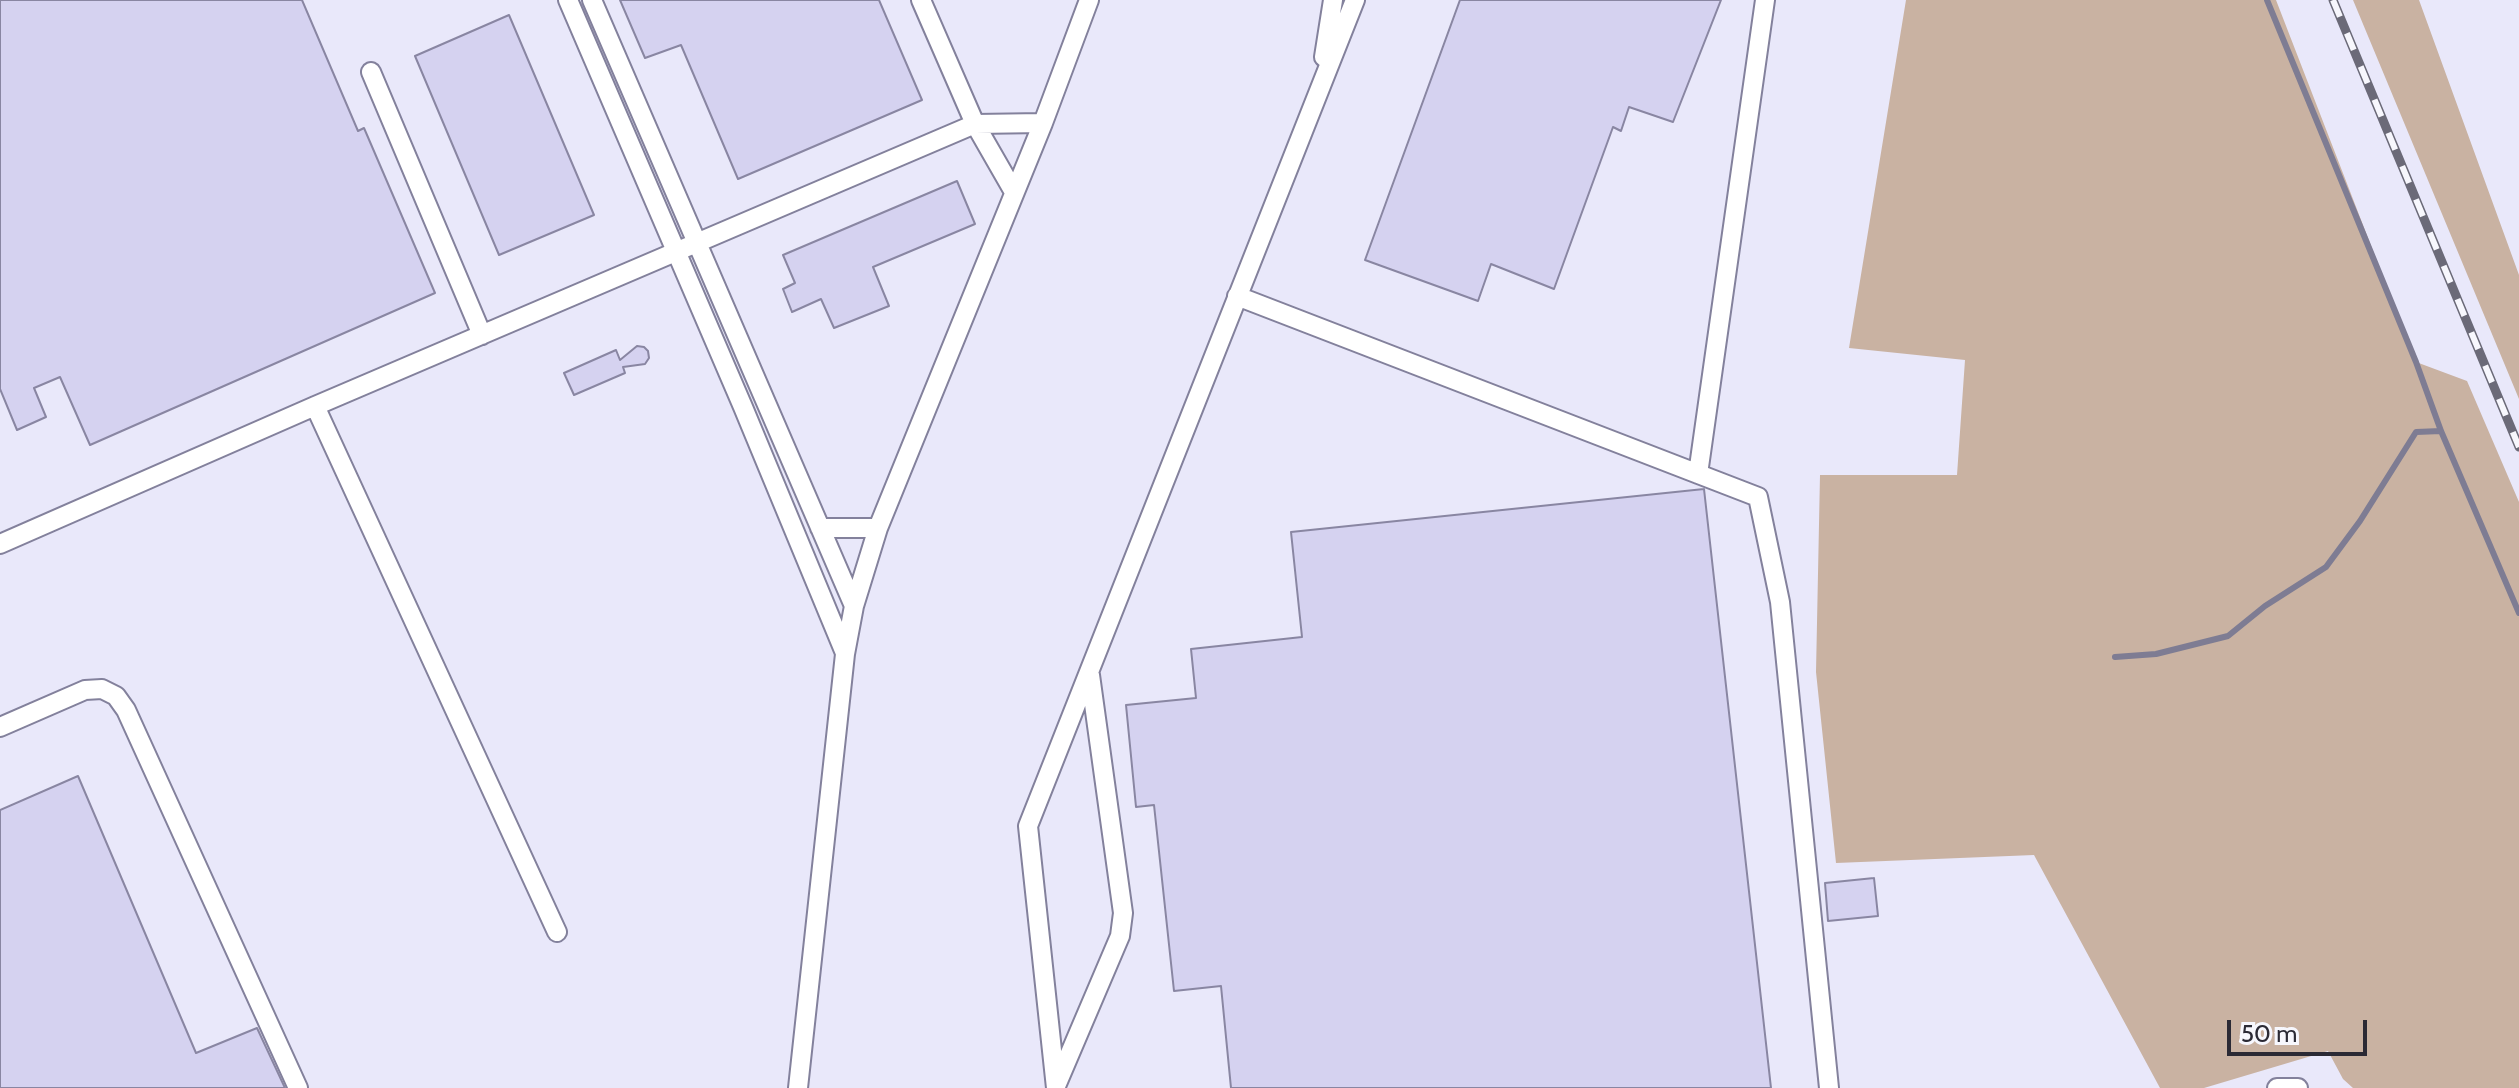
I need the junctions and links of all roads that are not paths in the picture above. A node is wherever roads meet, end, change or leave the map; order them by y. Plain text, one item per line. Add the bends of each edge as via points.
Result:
1 (568, 0) edge
2 (592, 0) edge
3 (921, 0) edge
4 (1089, 0) edge
5 (1333, 0) edge
6 (1355, 0) edge
7 (1765, 0) edge
8 (371, 72) dead end
9 (1320, 88) junction
10 (1043, 123) junction
11 (975, 124) junction
12 (1014, 192) junction
13 (696, 242) junction
14 (677, 252) junction
15 (1237, 296) junction
16 (482, 335) junction
17 (763, 397) junction
18 (315, 406) junction
19 (743, 407) junction
20 (1698, 474) junction
21 (820, 528) junction
22 (878, 528) junction
23 (0, 544) edge
24 (854, 606) junction
25 (845, 654) junction
26 (1089, 672) junction
27 (0, 727) edge
28 (557, 932) dead end
29 (1056, 1087) edge
30 (298, 1088) edge
31 (798, 1088) edge
32 (1829, 1088) edge
33 (2277, 1088) edge
34 (2298, 1088) edge

1 - 14 lane
2 - 13 lane
3 - 11 lane
4 - 10 lane
5 - 9 lane
6 - 9 lane
7 - 20 lane
8 - 16 lane
9 - 15 lane
10 - 11 lane
10 - 12 lane
11 - 12 lane
11 - 13 lane
12 - 22 lane
13 - 14 lane
13 - 17 lane
14 - 16 lane
14 - 19 lane
15 - 20 lane
15 - 26 lane
16 - 18 lane
17 - 19 lane
17 - 21 lane
18 - 23 lane
18 - 28 lane
19 - 25 lane
20 - 32 lane via 1758,497 1780,602
21 - 22 lane
21 - 24 lane
22 - 24 lane
24 - 25 lane
25 - 31 lane
26 - 29 lane via 1028,826
26 - 29 lane via 1123,913 1120,936
27 - 30 lane via 85,690 102,689 116,696
33 - 34 lane

